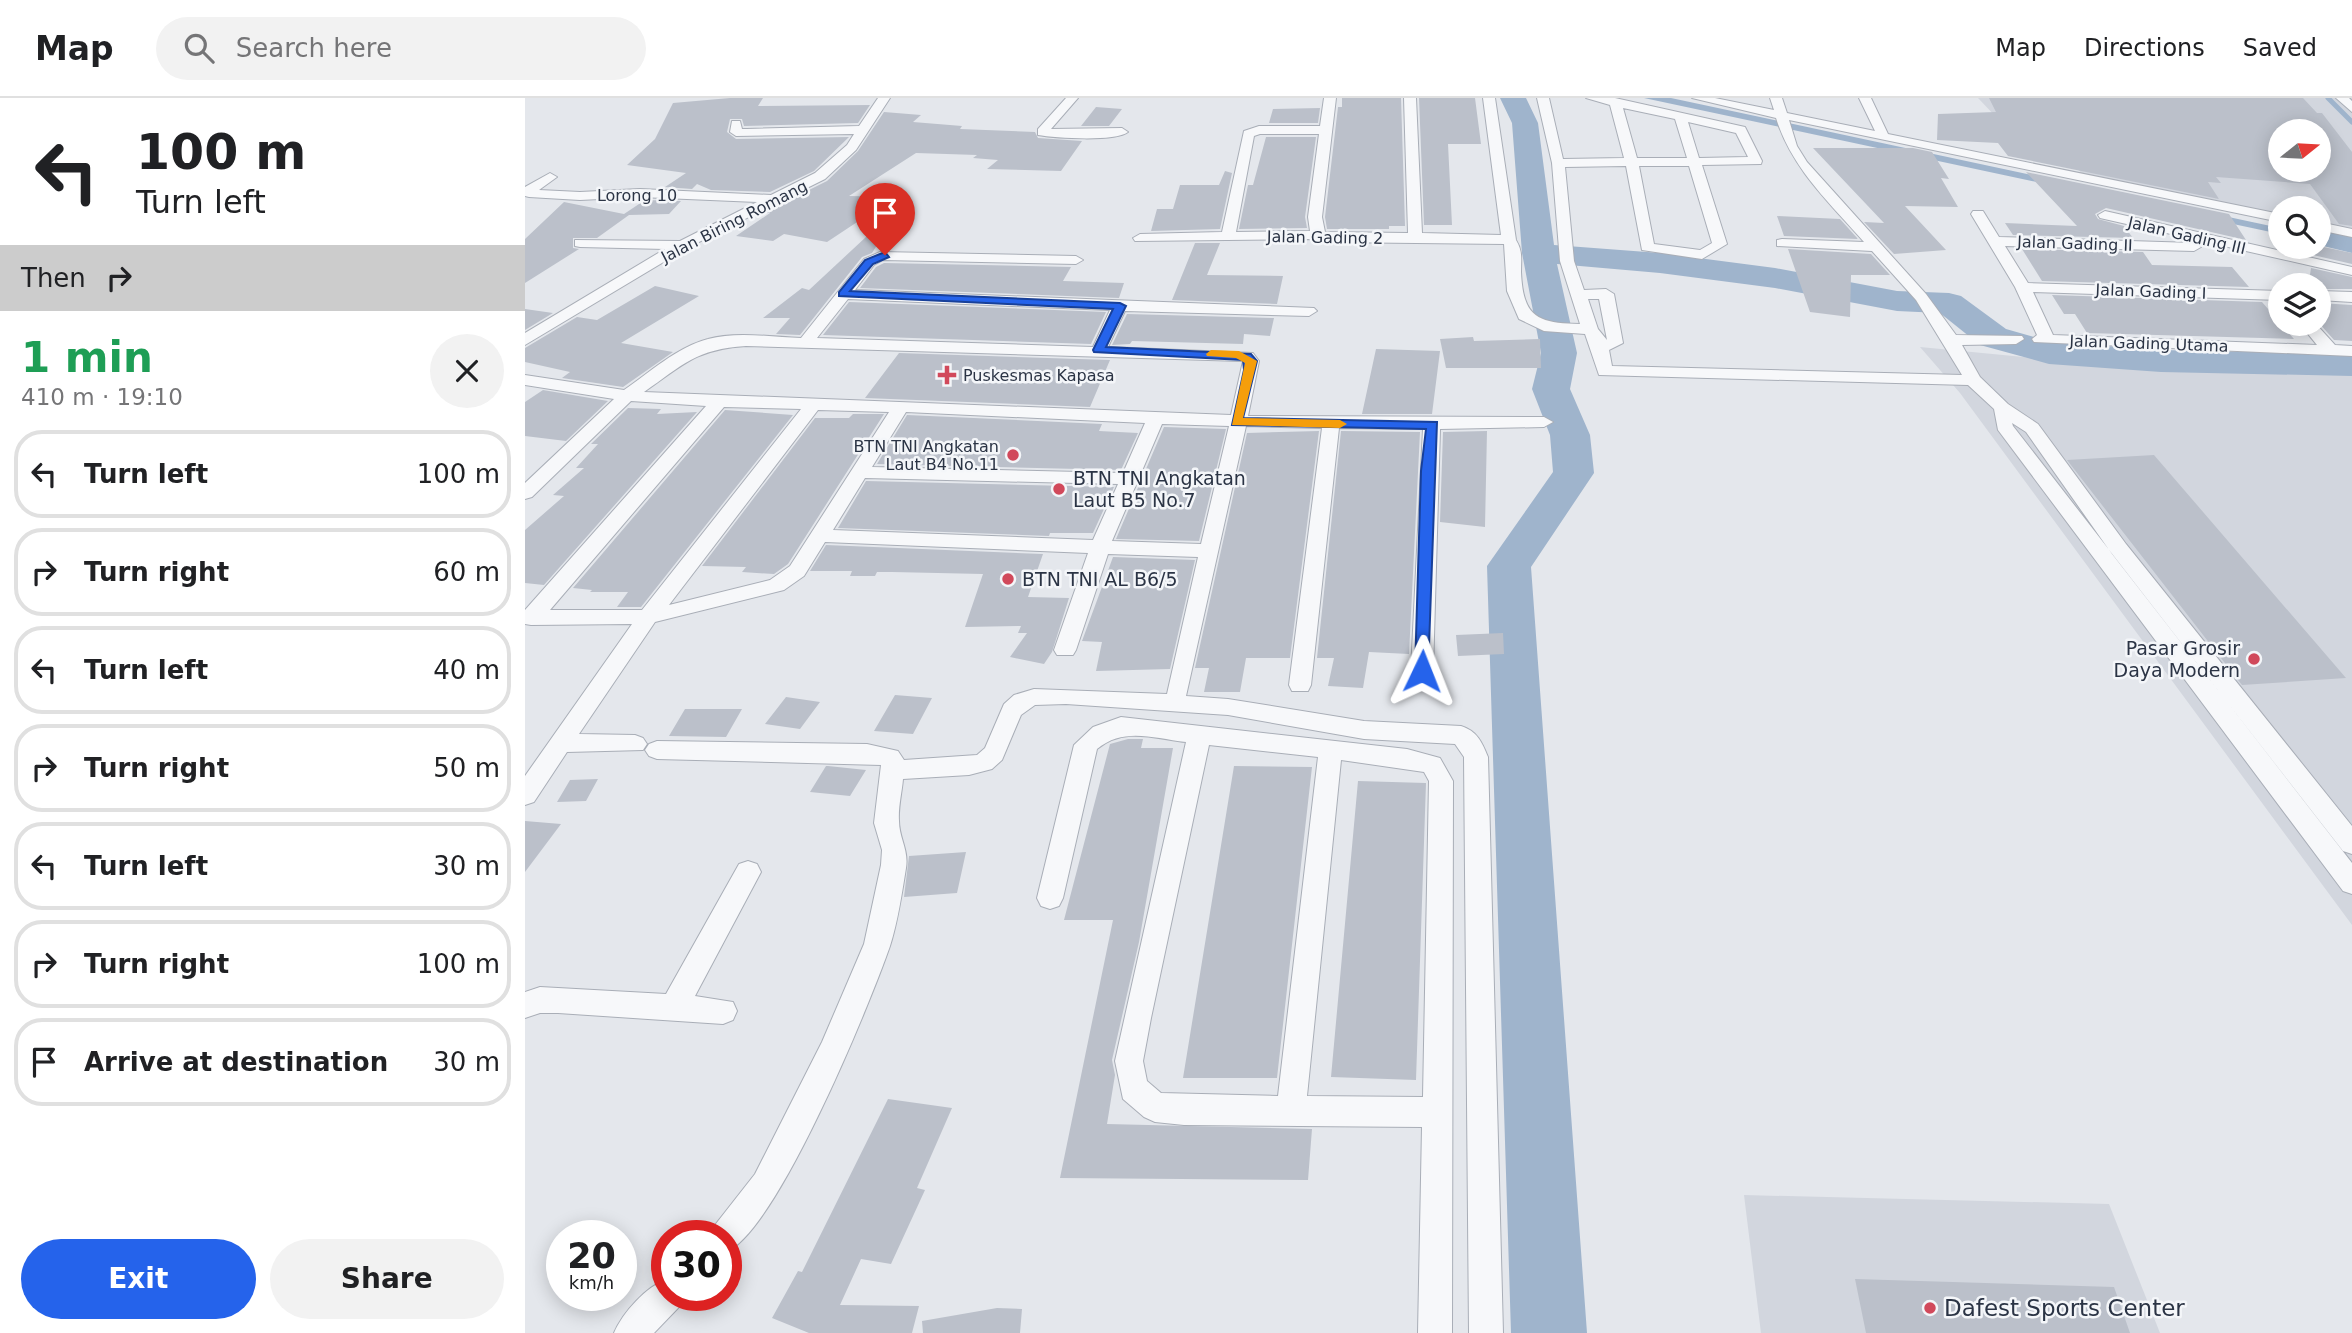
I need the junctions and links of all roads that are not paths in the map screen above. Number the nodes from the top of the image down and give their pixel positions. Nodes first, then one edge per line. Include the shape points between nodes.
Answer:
1 (884, 98) edge
2 (1072, 98) edge
3 (1330, 98) edge
4 (1411, 98) edge
5 (1489, 98) edge
6 (1543, 98) edge
7 (1592, 98) edge
8 (1698, 98) edge
9 (1776, 98) edge
10 (1865, 98) edge
11 (2342, 98) edge
12 (1615, 102) junction
13 (2352, 108) edge
14 (1679, 116) junction
15 (1785, 121) junction
16 (736, 124) dead end
17 (865, 130) junction
18 (1328, 130) junction
19 (1122, 132) dead end
20 (1883, 135) junction
21 (1558, 163) junction
22 (1632, 163) junction
23 (1695, 163) junction
24 (550, 177) dead end
25 (774, 199) junction
26 (1978, 214) dead end
27 (2105, 215) dead end
28 (2268, 215) edge
29 (2331, 229) edge
30 (2352, 233) edge
31 (1318, 235) junction
32 (1228, 236) junction
33 (1415, 237) junction
34 (1140, 238) dead end
35 (1509, 240) junction
36 (1994, 240) junction
37 (580, 243) dead end
38 (1782, 243) dead end
39 (682, 245) junction
40 (1877, 247) junction
41 (2240, 248) junction
42 (1566, 254) joint
43 (1076, 260) dead end
44 (2352, 271) edge
45 (2023, 287) junction
46 (842, 294) junction
47 (1577, 295) junction
48 (2268, 295) edge
49 (2331, 296) edge
50 (2352, 297) edge
51 (1120, 306) junction
52 (1309, 311) dead end
53 (1590, 329) junction
54 (2318, 336) edge
55 (2016, 339) dead end
56 (525, 340) edge
57 (1951, 340) junction
58 (804, 343) junction
59 (1600, 347) junction
60 (1098, 350) junction
61 (2330, 351) junction
62 (2352, 351) edge
63 (525, 380) edge
64 (1973, 380) junction
65 (627, 396) junction
66 (719, 402) junction
67 (813, 405) junction
68 (901, 407) junction
69 (2002, 408) junction
70 (1155, 420) junction
71 (1236, 422) junction
72 (1544, 422) dead end
73 (1331, 424) junction
74 (1432, 425) junction
75 (862, 472) junction
76 (1132, 479) junction
77 (525, 493) edge
78 (822, 536) junction
79 (1100, 547) junction
80 (1207, 551) junction
81 (648, 617) junction
82 (528, 618) edge
83 (1065, 650) dead end
84 (1422, 671) dead end
85 (1300, 685) dead end
86 (1177, 692) dead end
87 (1199, 735) junction
88 (563, 743) junction
89 (1330, 751) junction
90 (893, 770) junction
91 (525, 795) edge
92 (2352, 844) edge
93 (748, 872) dead end
94 (2352, 883) edge
95 (1050, 898) dead end
96 (525, 1005) edge
97 (674, 1007) junction
98 (723, 1011) dead end
99 (1291, 1111) junction
100 (1437, 1112) junction
101 (739, 1220) edge
102 (652, 1311) edge
103 (631, 1333) edge
104 (1435, 1333) edge
105 (1486, 1333) edge

1 - 17 street, Jalan Biring Romang
2 - 19 street via 1042,132
3 - 18 street
4 - 33 street
5 - 35 street
6 - 21 street
7 - 12 street
8 - 15 street
9 - 15 street
10 - 20 street
11 - 13 street
12 - 14 street
12 - 22 street
14 - 23 street
14 - 23 street via 1741,130 1756,162
15 - 20 street
15 - 40 street via 1791,146 1802,164
16 - 17 street via 736,132 747,133
17 - 25 street, Jalan Biring Romang via 846,155 824,173
18 - 31 street via 1315,217
18 - 32 street via 1248,134
20 - 28 street
21 - 22 street
21 - 42 street
22 - 23 street
22 - 23 street via 1647,247 1702,255 1720,244
24 - 25 street, Lorong 10 via 527,191
25 - 39 street, Jalan Biring Romang
26 - 36 street, Jalan Gading Utama
27 - 41 street, Jalan Gading III
29 - 30 street
31 - 32 street, Jalan Gading 2
31 - 33 street, Jalan Gading 2
32 - 34 street, Jalan Gading 2
33 - 35 street, Jalan Gading 2
35 - 53 street via 1525,319 1534,324
36 - 41 street, Jalan Gading II
36 - 45 street, Jalan Gading Utama
37 - 39 street
38 - 40 street
39 - 56 street, Jalan Biring Romang
40 - 57 street
41 - 44 street, Jalan Gading III
42 - 47 street
43 - 46 street via 885,255 869,262
45 - 48 street, Jalan Gading I
45 - 61 street, Jalan Gading Utama via 2043,339
46 - 51 street
46 - 58 street
47 - 53 street
47 - 59 street via 1606,294 1615,343
49 - 50 street
51 - 52 street
51 - 60 street
53 - 59 street
54 - 61 street
55 - 57 street
57 - 64 street
58 - 60 street
58 - 65 street via 706,344
59 - 64 street via 1605,371
60 - 71 street via 1247,356 1250,370
61 - 62 street, Jalan Gading Utama
63 - 65 street
64 - 69 street
65 - 66 street
65 - 77 street
66 - 67 street
66 - 82 street
67 - 68 street
67 - 81 street
68 - 70 street
68 - 75 street
69 - 92 street via 2032,428 2119,549
69 - 94 street via 2004,426
70 - 71 street
70 - 76 street
71 - 73 street
71 - 80 street
72 - 74 street
73 - 74 street
73 - 85 street
74 - 84 street
75 - 76 street
75 - 78 street
76 - 79 street
78 - 79 street
78 - 81 street via 797,571 780,584
79 - 80 street
79 - 83 street
80 - 86 street
81 - 82 street
81 - 88 street
87 - 89 street
87 - 95 street via 1121,726 1086,745
87 - 99 street via 1137,1018 1129,1061 1133,1089 1155,1107
88 - 90 street via 867,753 890,757
88 - 91 street
89 - 99 street
89 - 100 street via 1407,758 1432,765 1441,781
90 - 101 street via 886,823 895,850 894,865 877,944 832,1051 766,1185
90 - 105 street via 983,762 994,754 1012,710 1034,697 1228,707 1364,730 1461,735 1471,744 1476,757
93 - 97 street
96 - 97 street via 558,1000
97 - 98 street
99 - 100 street
100 - 104 street
102 - 103 street

